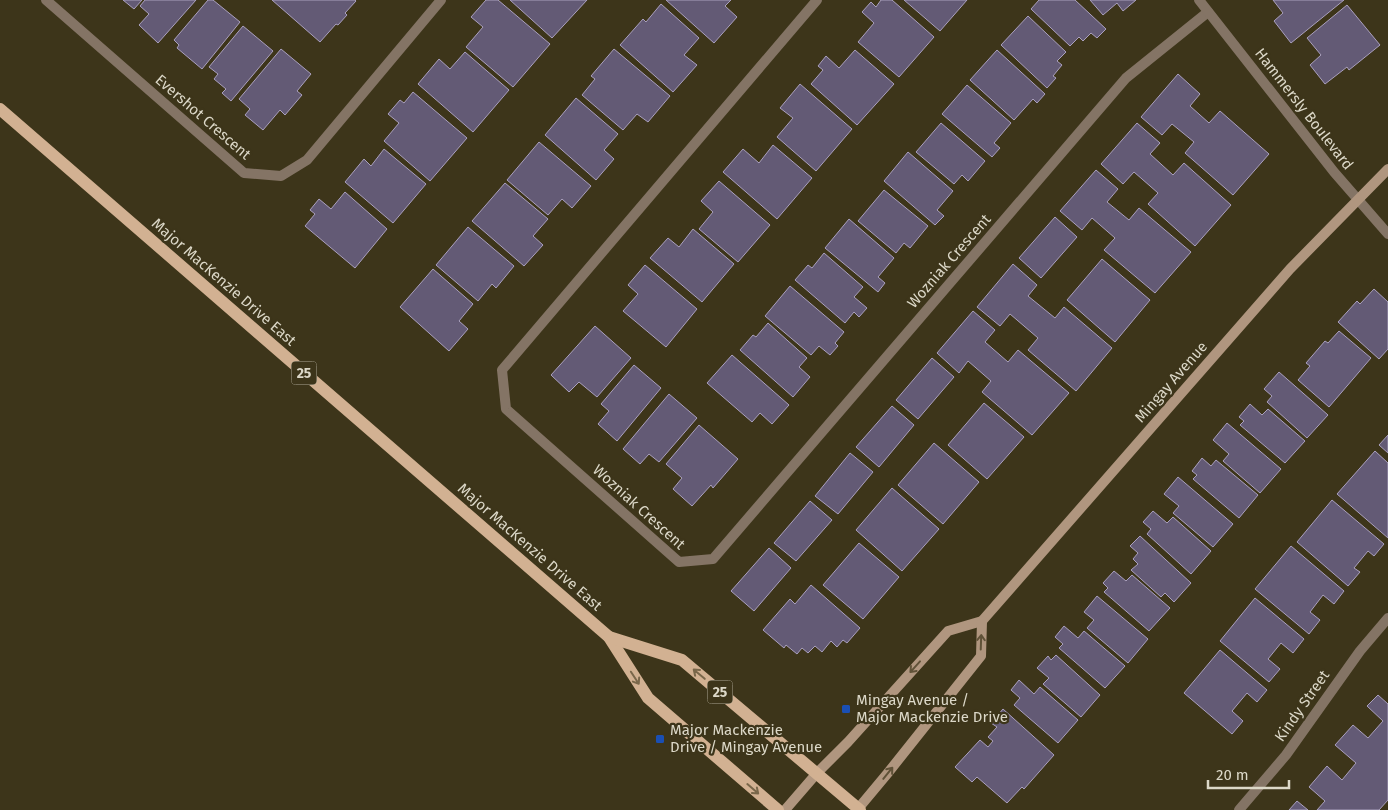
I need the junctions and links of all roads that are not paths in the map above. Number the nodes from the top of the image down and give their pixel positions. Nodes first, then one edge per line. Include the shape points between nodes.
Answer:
1 (46, 0) edge
2 (441, 0) edge
3 (817, 0) edge
4 (1199, 0) edge
5 (1208, 12) junction
6 (0, 109) edge
7 (1388, 169) edge
8 (1358, 200) junction
9 (1388, 234) edge
10 (1388, 618) edge
11 (982, 620) junction
12 (609, 637) junction
13 (817, 773) junction
14 (858, 809) edge
15 (778, 810) edge
16 (785, 810) edge
17 (1239, 810) edge

1 - 2 street, Evershot Crescent via 244,173 281,176 307,160
3 - 5 street, Wozniak Crescent via 502,370 506,409 679,562 713,559 1126,78
4 - 5 street, Hammersly Boulevard
5 - 8 street, Hammersly Boulevard
6 - 12 main road, Major MacKenzie Drive East / 25
7 - 8 street, Mingay Avenue
8 - 9 street, Hammersly Boulevard
8 - 11 street, Mingay Avenue via 1290,269
10 - 17 street, Kindy Street via 1360,651 1286,755
11 -> 13 street via 948,631
14 -> 11 street via 981,656
13 -> 12 main road, Major MacKenzie Drive East / 25 via 682,660
12 -> 15 main road, Major MacKenzie Drive East / 25 via 648,698
13 - 14 main road, Major MacKenzie Drive East / 25
13 - 16 street

